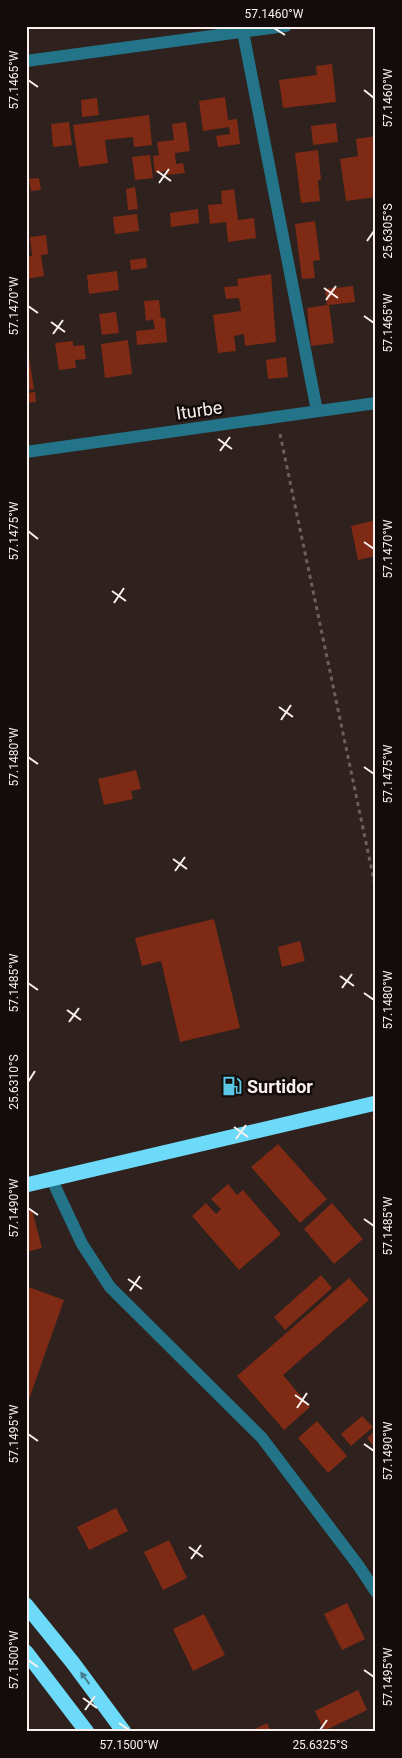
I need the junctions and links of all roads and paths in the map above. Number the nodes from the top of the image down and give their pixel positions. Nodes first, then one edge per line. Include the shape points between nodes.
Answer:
1 (286, 26) edge
2 (243, 32) junction
3 (26, 61) edge
4 (376, 403) edge
5 (317, 411) junction
6 (277, 416) junction
7 (26, 452) edge
8 (376, 890) edge
9 (376, 1103) edge
10 (52, 1178) junction
11 (26, 1184) edge
12 (376, 1592) edge
13 (26, 1605) edge
14 (26, 1652) edge
15 (87, 1732) edge
16 (124, 1732) edge

1 - 2 street
2 - 3 street
2 - 5 street
4 - 5 street, Iturbe
5 - 6 street, Iturbe
6 - 7 street, Iturbe
6 - 8 path
9 - 10 highway
10 - 11 highway
10 - 12 street via 82,1244 110,1288 262,1438
16 -> 13 highway via 74,1663
14 - 15 highway

